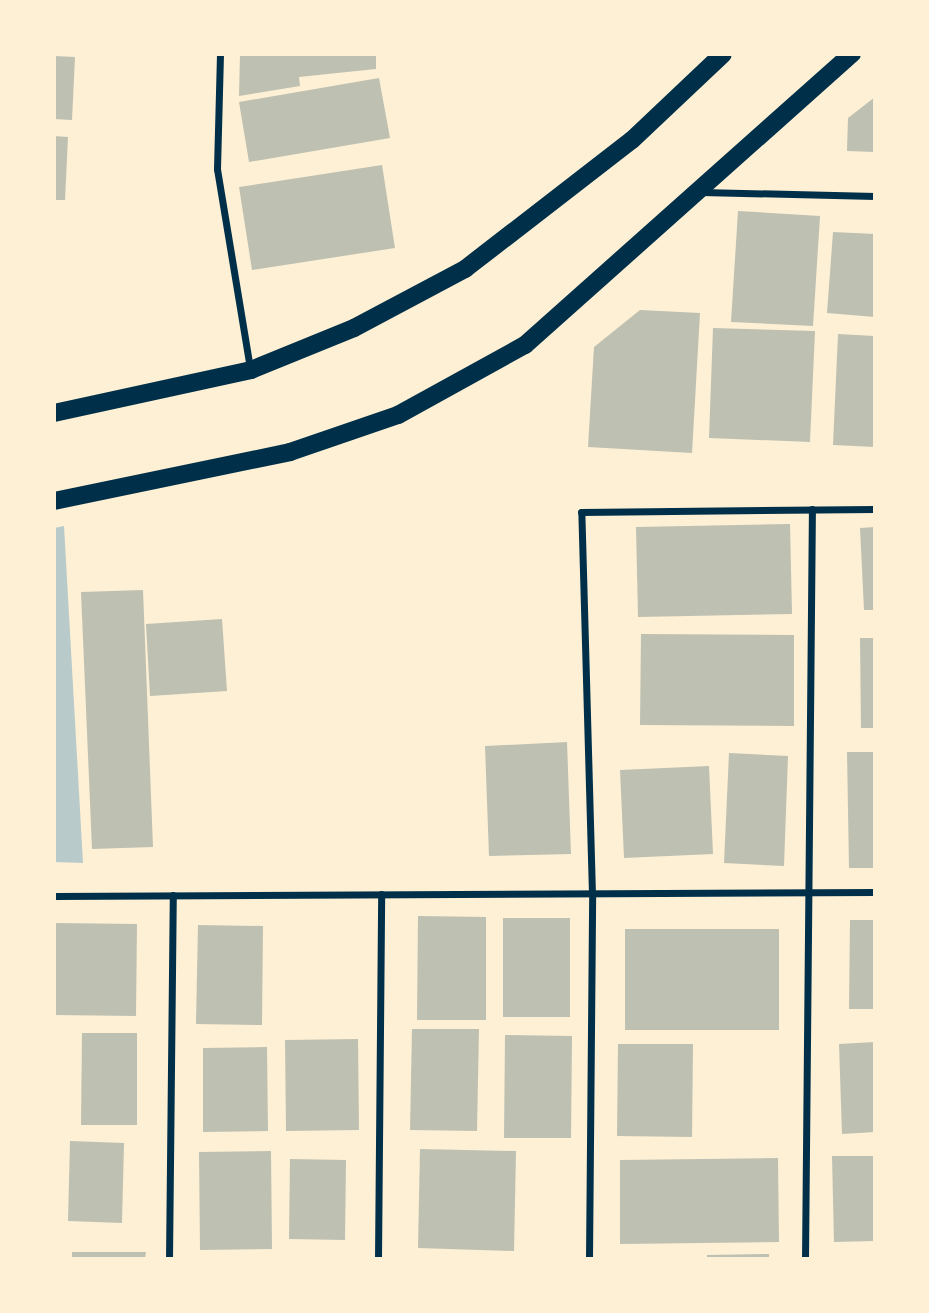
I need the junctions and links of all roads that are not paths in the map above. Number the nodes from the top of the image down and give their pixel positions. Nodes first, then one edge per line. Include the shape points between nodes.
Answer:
1 (220, 54) edge
2 (723, 54) edge
3 (852, 54) edge
4 (697, 191) junction
5 (875, 196) edge
6 (251, 370) junction
7 (54, 413) edge
8 (54, 501) edge
9 (812, 509) junction
10 (875, 509) edge
11 (875, 892) edge
12 (808, 893) junction
13 (381, 894) junction
14 (592, 894) junction
15 (173, 895) junction
16 (54, 896) edge
17 (169, 1259) edge
18 (378, 1259) edge
19 (589, 1259) edge
20 (805, 1259) edge

1 - 6 street via 217,169
2 - 6 main road via 632,140 465,269 354,328
3 - 4 main road
4 - 5 street
4 - 8 main road via 525,345 398,415 290,452
6 - 7 main road
9 - 10 street
9 - 12 street
9 - 14 street via 581,512
11 - 12 street
12 - 14 street
12 - 20 street
13 - 14 street
13 - 15 street
13 - 18 street
14 - 19 street
15 - 16 street
15 - 17 street

